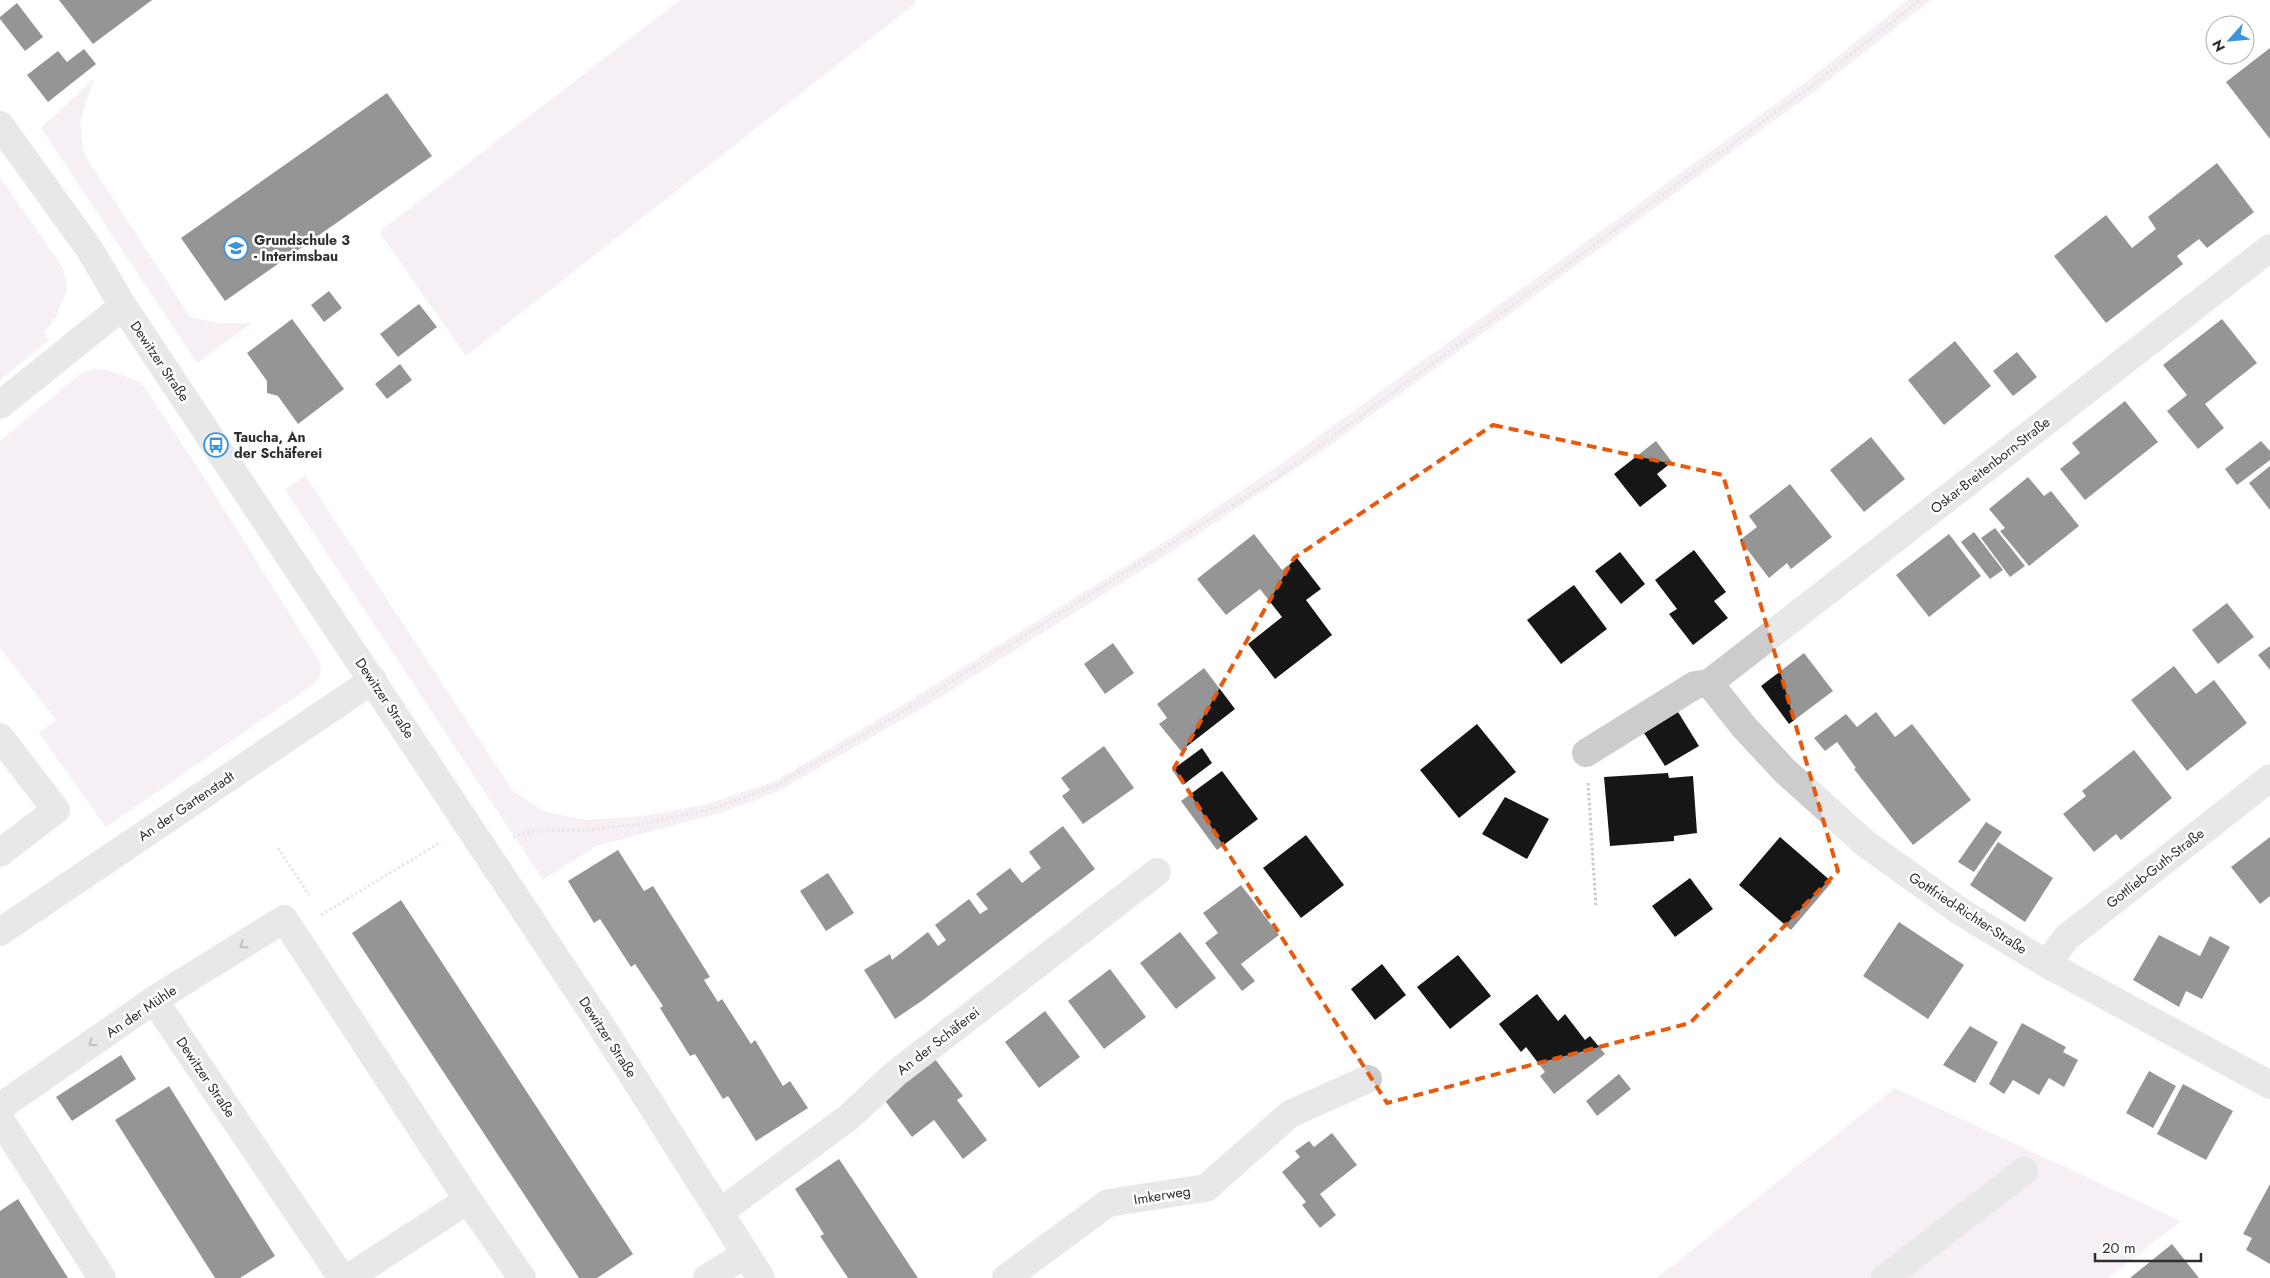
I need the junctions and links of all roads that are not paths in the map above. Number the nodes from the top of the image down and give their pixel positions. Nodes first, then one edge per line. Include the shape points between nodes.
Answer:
1 (0, 125) edge
2 (2270, 248) edge
3 (123, 306) junction
4 (0, 405) edge
5 (373, 680) junction
6 (1710, 683) junction
7 (0, 737) edge
8 (1586, 753) road end
9 (2270, 778) edge
10 (0, 854) edge
11 (1157, 872) dead end
12 (0, 932) edge
13 (2046, 964) junction
14 (154, 1000) junction
15 (1368, 1079) dead end
16 (2270, 1085) edge
17 (0, 1107) edge
18 (0, 1119) edge
19 (2024, 1171) dead end
20 (468, 1200) junction
21 (720, 1212) junction
22 (746, 1254) junction
23 (102, 1278) edge
24 (342, 1278) edge
25 (348, 1278) edge
26 (522, 1278) edge
27 (707, 1278) edge
28 (760, 1278) edge
29 (1006, 1278) edge
30 (1885, 1278) edge

1 - 3 street, Dewitzer Straße via 90,250
2 - 6 street, Oskar-Breitenborn-Straße
3 - 4 street
3 - 5 street, Dewitzer Straße
5 - 12 street, An der Gartenstadt
5 - 21 street, Dewitzer Straße
6 - 8 street via 1695,684
6 - 13 street, Gottfried-Richter-Straße via 1744,727 1785,771 1866,844 1961,912
7 - 10 street via 56,810
9 - 13 street, Gottlieb-Guth-Straße via 2066,938
11 - 21 street, An der Schäferei via 895,1074 849,1117
13 - 16 street, Gottfried-Richter-Straße
14 -> 17 street, An der Mühle
20 -> 14 street, An der Mühle via 284,919
14 - 24 street, Dewitzer Straße
15 - 29 street, Imkerweg via 1290,1114 1206,1188 1108,1203
18 - 23 street
19 - 30 street
20 - 25 street
20 - 26 street
21 - 22 street, Dewitzer Straße
22 - 27 street
22 - 28 street, Dewitzer Straße

